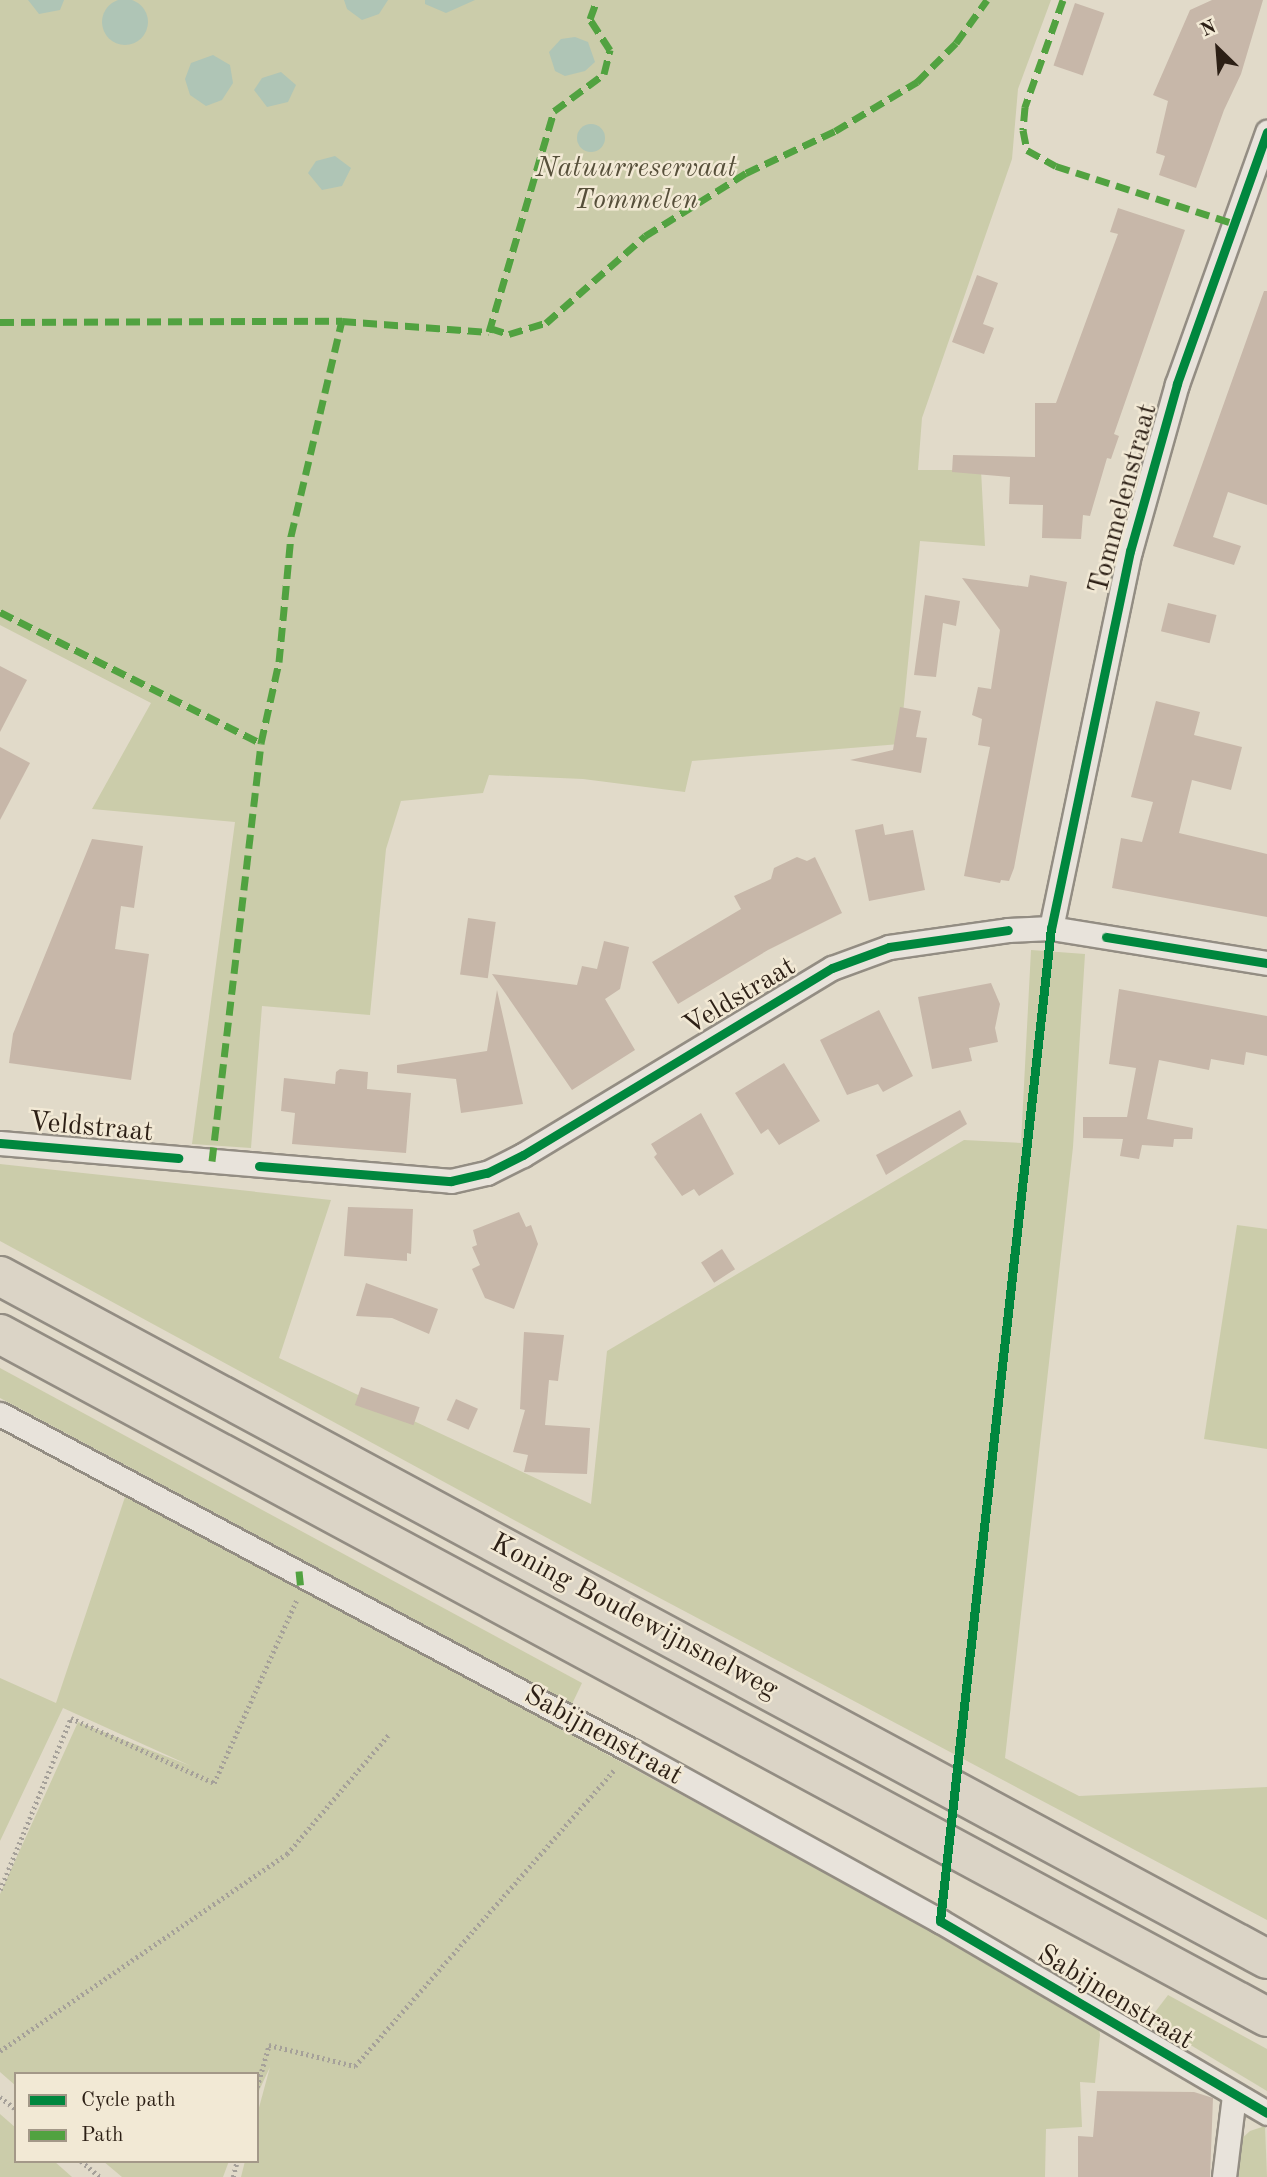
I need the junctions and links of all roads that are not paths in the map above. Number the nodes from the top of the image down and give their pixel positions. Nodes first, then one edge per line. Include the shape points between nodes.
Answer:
1 (1267, 132) edge
2 (1051, 928) junction
3 (1267, 963) edge
4 (0, 1143) edge
5 (0, 1276) edge
6 (0, 1334) edge
7 (0, 1414) edge
8 (1267, 1959) edge
9 (1267, 2017) edge
10 (1234, 2095) junction
11 (1267, 2113) edge
12 (1224, 2177) edge

1 - 2 street, Tommelenstraat via 1177,384 1130,551
2 - 3 street, Veldstraat
2 - 4 street, Veldstraat via 889,947 850,960 523,1156 486,1173 451,1181
5 - 8 highway, Koning Boudewijnsnelweg
6 - 9 highway, Koning Boudewijnsnelweg
7 - 10 street, Sabijnenstraat via 632,1751 940,1921
10 - 11 street, Sabijnenstraat
10 - 12 street

